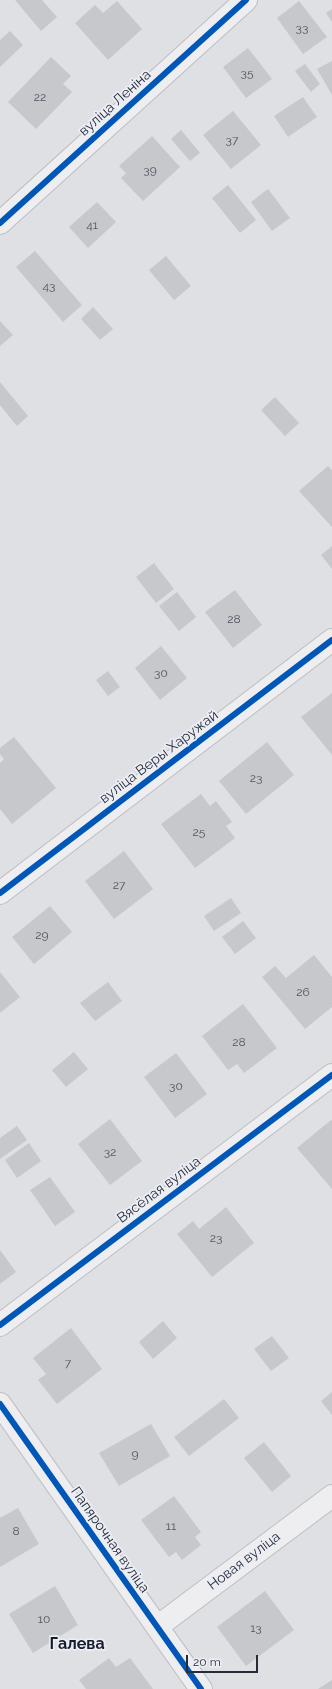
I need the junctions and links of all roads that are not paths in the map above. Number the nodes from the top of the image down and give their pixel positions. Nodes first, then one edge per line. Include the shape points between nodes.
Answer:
1 (246, 0) edge
2 (0, 223) edge
3 (332, 640) edge
4 (0, 893) edge
5 (332, 1075) edge
6 (0, 1325) edge
7 (0, 1404) edge
8 (332, 1496) edge
9 (157, 1627) junction
10 (201, 1689) edge

1 - 2 street, вуліца Леніна
3 - 4 street, вуліца Веры Харужай
5 - 6 street, Вясёлая вуліца
7 - 9 street, Папярочная вуліца
8 - 9 street, Новая вуліца
9 - 10 street, Папярочная вуліца

